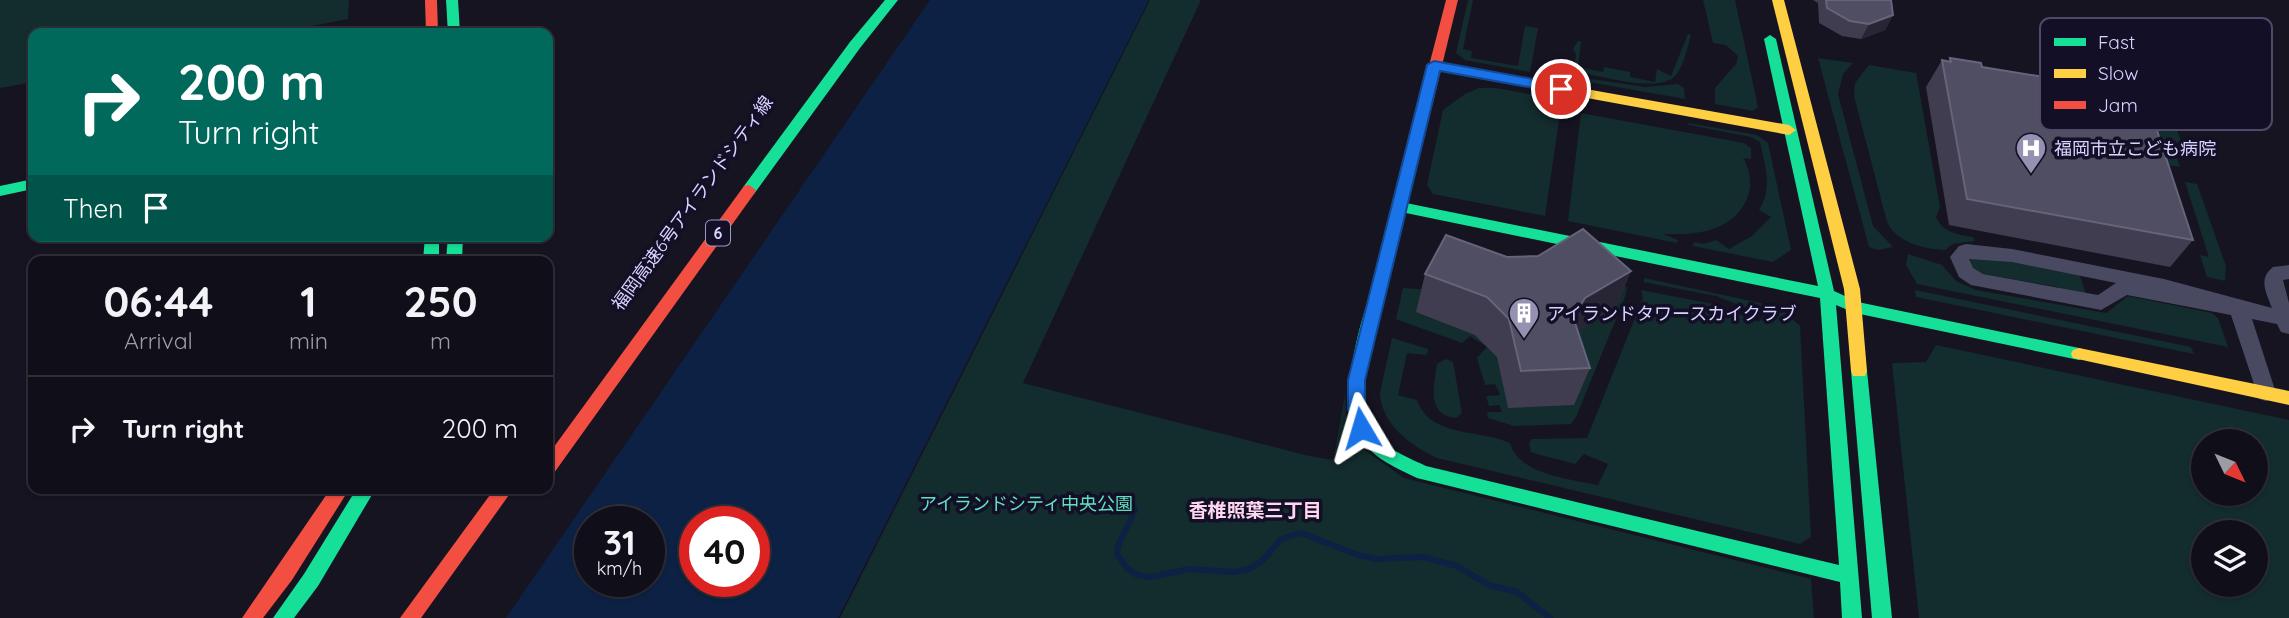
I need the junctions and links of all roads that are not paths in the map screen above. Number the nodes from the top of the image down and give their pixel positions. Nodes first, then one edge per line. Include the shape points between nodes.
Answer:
1 (431, 0) edge
2 (452, 0) edge
3 (892, 0) edge
4 (1452, 0) edge
5 (1779, 0) edge
6 (1766, 25) dead end
7 (432, 28) edge
8 (454, 28) edge
9 (1434, 65) junction
10 (1789, 130) junction
11 (28, 185) edge
12 (0, 191) edge
13 (1401, 207) junction
14 (2067, 267) junction
15 (2289, 272) edge
16 (1859, 291) junction
17 (1827, 294) junction
18 (2092, 302) junction
19 (1855, 307) junction
20 (1946, 309) dead end
21 (2239, 309) junction
22 (2287, 324) edge
23 (2146, 351) dead end
24 (2262, 379) junction
25 (2289, 398) edge
26 (553, 461) edge
27 (337, 494) edge
28 (363, 494) edge
29 (501, 494) edge
30 (1849, 576) junction
31 (252, 618) edge
32 (283, 618) edge
33 (410, 618) edge
34 (1852, 618) edge
35 (1882, 618) edge

1 - 7 main road
2 - 8 main road
3 - 26 main road, 6
4 - 9 main road
5 - 16 main road
6 - 10 main road
9 - 10 main road
9 - 13 main road
10 - 17 main road
11 - 12 main road
13 - 17 main road
13 - 30 main road via 1357,380 1361,428 1381,451 1423,473
14 - 18 street via 2084,275
14 - 18 street via 1982,251 1965,251 1959,257 1966,272 1978,280
14 - 21 street via 2204,294
15 - 22 street via 2280,272 2273,285
16 - 17 main road
16 - 19 main road
17 - 19 main road
17 - 30 main road
18 - 21 street via 2101,303 2124,287
19 - 24 main road
19 - 35 main road
20 - 23 main road
21 - 22 street
21 - 24 street
24 - 25 main road
27 - 31 main road
28 - 32 main road
29 - 33 main road
30 - 34 main road

